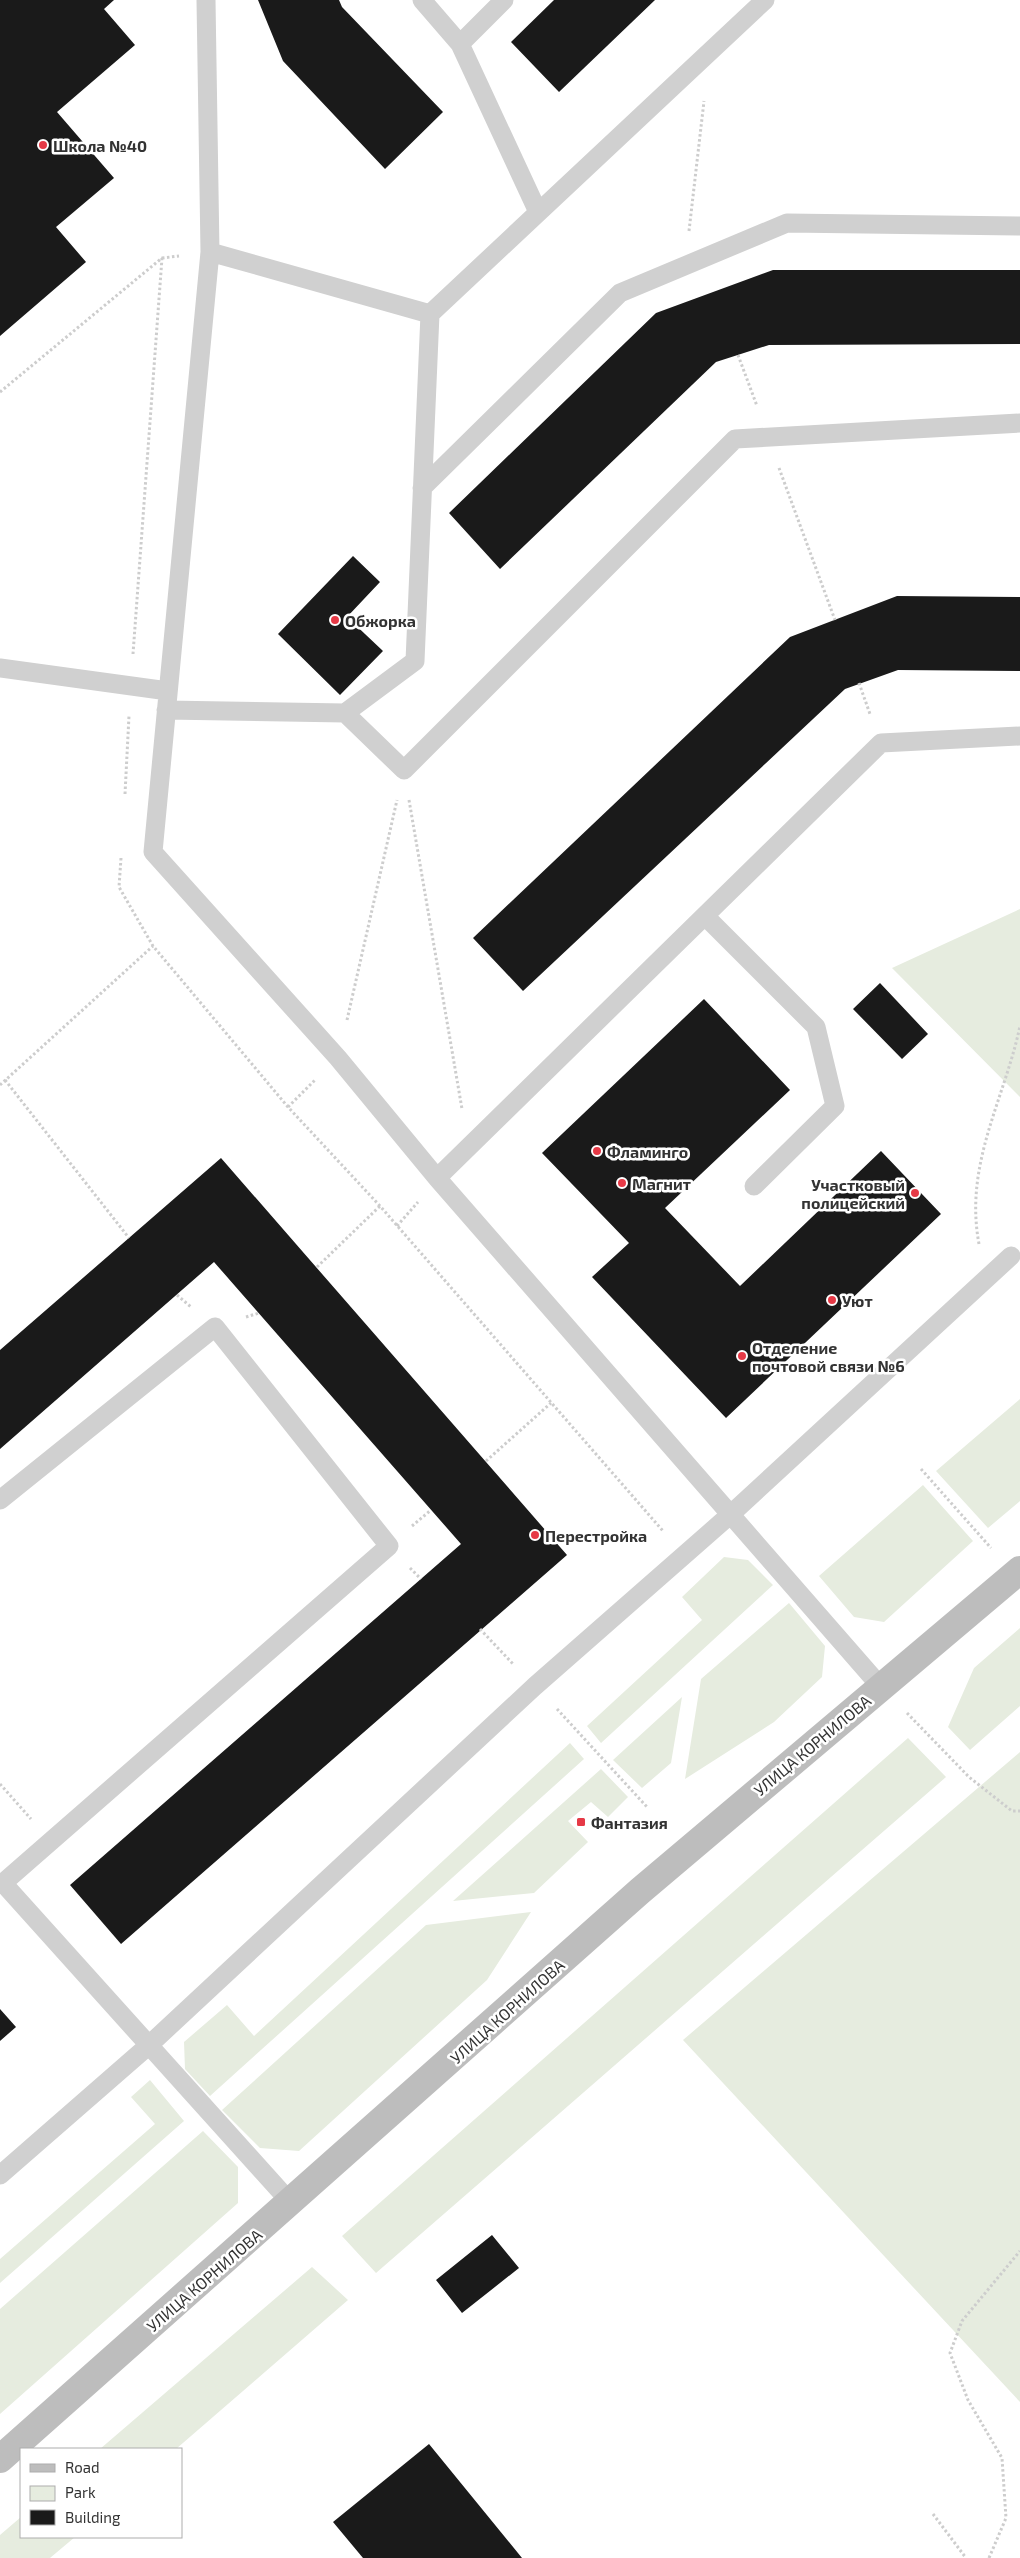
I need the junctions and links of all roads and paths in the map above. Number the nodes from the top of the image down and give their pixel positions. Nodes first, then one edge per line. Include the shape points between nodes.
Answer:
1 (206, 0) edge
2 (422, 0) edge
3 (504, 0) edge
4 (765, 0) edge
5 (460, 44) junction
6 (710, 50) junction
7 (538, 212) junction
8 (1020, 226) edge
9 (210, 252) junction
10 (684, 266) junction
11 (430, 314) junction
12 (738, 355) dead end
13 (0, 392) edge
14 (1020, 424) edge
15 (768, 438) junction
16 (422, 488) junction
17 (835, 620) dead end
18 (0, 668) edge
19 (131, 686) junction
20 (168, 691) junction
21 (166, 710) junction
22 (345, 713) junction
23 (1020, 736) edge
24 (404, 770) junction
25 (124, 801) dead end
26 (122, 849) dead end
27 (705, 916) junction
28 (153, 946) junction
29 (1020, 1026) edge
30 (338, 1058) junction
31 (5, 1080) junction
32 (0, 1085) edge
33 (288, 1107) junction
34 (469, 1147) junction
35 (437, 1178) junction
36 (754, 1186) dead end
37 (380, 1206) junction
38 (129, 1238) dead end
39 (1011, 1256) dead end
40 (317, 1267) dead end
41 (986, 1279) junction
42 (551, 1403) junction
43 (486, 1461) dead end
44 (921, 1469) dead end
45 (0, 1500) edge
46 (731, 1514) junction
47 (684, 1555) junction
48 (1017, 1572) edge
49 (480, 1629) dead end
50 (535, 1686) junction
51 (881, 1687) junction
52 (0, 1784) edge
53 (647, 1807) dead end
54 (1020, 1811) edge
55 (50, 1841) junction
56 (2, 1885) edge
57 (148, 2046) junction
58 (0, 2175) edge
59 (291, 2203) junction
60 (1020, 2251) edge
61 (0, 2459) edge
62 (933, 2514) dead end
63 (966, 2558) edge
64 (989, 2558) edge

1 - 9 lane
2 - 5 lane
3 - 5 lane
4 - 6 lane
5 - 7 lane
6 - 7 lane
6 - 10 path
7 - 11 lane
8 - 10 lane via 787,223
9 - 11 lane
9 - 20 lane
10 - 16 lane via 620,293
11 - 16 lane
12 - 15 path
13 - 19 path via 162,258
14 - 15 lane
15 - 17 path
15 - 24 lane via 735,439
16 - 22 lane via 415,661
18 - 19 lane
19 - 20 lane
19 - 25 path
20 - 21 lane
21 - 22 lane
21 - 30 lane via 153,852
22 - 24 lane
23 - 27 lane via 880,743
24 - 30 path
24 - 34 path
26 - 28 path via 119,887
27 - 34 lane
27 - 36 lane via 816,1027 835,1106
28 - 31 path
28 - 33 path
29 - 41 path via 979,1164 976,1224
30 - 33 path
30 - 35 lane
31 - 32 path
31 - 38 path
33 - 37 path
34 - 35 lane
35 - 46 lane
37 - 40 path
37 - 42 path
39 - 41 lane
41 - 46 lane
42 - 43 path
42 - 47 path
44 - 48 path
45 - 55 lane via 215,1327 389,1546
46 - 47 lane
46 - 51 lane
47 - 50 lane
48 - 51 main road, УЛИЦА КОРНИЛОВА
49 - 50 path
50 - 53 path
50 - 57 lane
51 - 54 path via 969,1777 1012,1811
51 - 59 main road, УЛИЦА КОРНИЛОВА via 640,1891
52 - 55 path
55 - 56 lane
56 - 57 lane
57 - 58 lane
57 - 59 lane
59 - 61 main road, УЛИЦА КОРНИЛОВА
60 - 64 path via 962,2321 950,2353 968,2400 1002,2458 1006,2518
62 - 63 path

